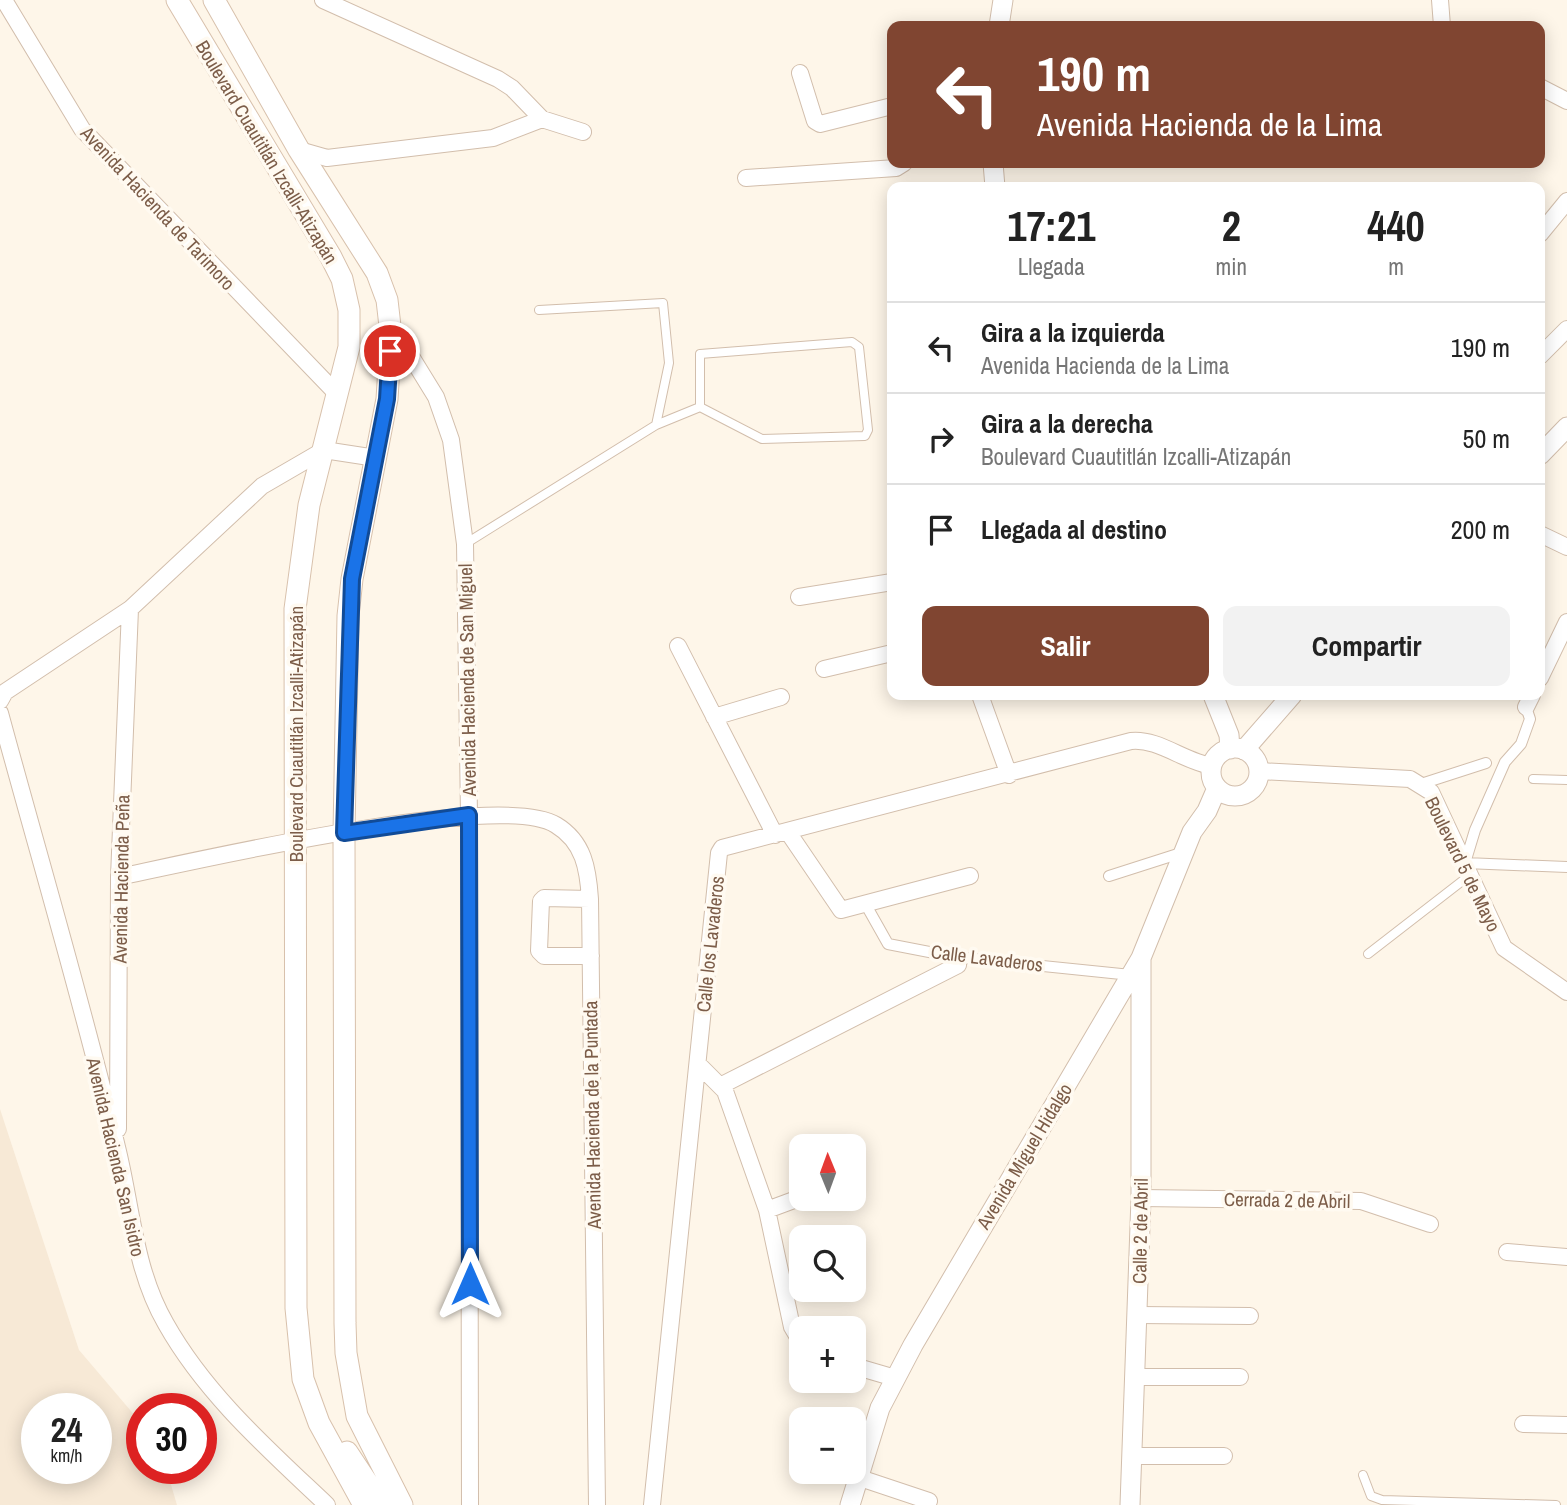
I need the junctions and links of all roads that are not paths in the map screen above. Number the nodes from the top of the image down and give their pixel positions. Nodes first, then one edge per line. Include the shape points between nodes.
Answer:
1 (4, 0) edge
2 (177, 0) edge
3 (214, 0) edge
4 (323, 0) edge
5 (1003, 0) edge
6 (1440, 0) edge
7 (0, 13) edge
8 (1000, 21) edge
9 (1442, 21) edge
10 (16, 23) junction
11 (800, 73) dead end
12 (1545, 88) edge
13 (1567, 101) edge
14 (887, 107) edge
15 (542, 118) junction
16 (583, 132) dead end
17 (299, 150) junction
18 (896, 168) edge
19 (746, 178) dead end
20 (1567, 201) edge
21 (1545, 228) edge
22 (539, 310) dead end
23 (1567, 329) edge
24 (391, 335) junction
25 (1545, 351) edge
26 (338, 395) junction
27 (700, 407) junction
28 (656, 425) junction
29 (1567, 427) edge
30 (324, 450) junction
31 (1545, 450) edge
32 (376, 458) junction
33 (1545, 536) edge
34 (465, 544) junction
35 (1567, 547) edge
36 (887, 583) edge
37 (799, 597) dead end
38 (130, 609) junction
39 (1567, 622) edge
40 (678, 646) dead end
41 (887, 654) edge
42 (1545, 668) edge
43 (824, 669) dead end
44 (781, 697) dead end
45 (983, 700) edge
46 (1215, 700) edge
47 (1288, 700) edge
48 (1526, 700) edge
49 (0, 701) edge
50 (0, 713) edge
51 (715, 717) junction
52 (1246, 756) junction
53 (1486, 763) dead end
54 (1212, 766) junction
55 (1009, 775) junction
56 (1534, 779) dead end
57 (1567, 780) edge
58 (1421, 784) junction
59 (1222, 791) junction
60 (469, 815) junction
61 (344, 833) junction
62 (781, 834) junction
63 (295, 841) junction
64 (1184, 852) junction
65 (1567, 867) edge
66 (1467, 869) junction
67 (970, 876) dead end
68 (1109, 876) dead end
69 (119, 877) junction
70 (590, 899) junction
71 (866, 905) junction
72 (1368, 954) dead end
73 (590, 956) junction
74 (958, 965) dead end
75 (1134, 979) junction
76 (1567, 992) edge
77 (698, 1064) junction
78 (722, 1085) junction
79 (118, 1149) junction
80 (1141, 1198) junction
81 (789, 1201) edge
82 (767, 1209) junction
83 (1430, 1224) dead end
84 (1507, 1252) dead end
85 (1567, 1257) edge
86 (1138, 1315) junction
87 (790, 1316) edge
88 (1250, 1316) dead end
89 (866, 1370) edge
90 (1135, 1377) junction
91 (1240, 1377) dead end
92 (895, 1378) junction
93 (357, 1416) junction
94 (319, 1423) junction
95 (1523, 1424) dead end
96 (1567, 1425) edge
97 (866, 1450) edge
98 (1132, 1456) junction
99 (1224, 1456) dead end
100 (369, 1473) junction
101 (1363, 1475) dead end
102 (866, 1480) edge
103 (855, 1484) edge
104 (929, 1501) dead end
105 (327, 1505) edge
106 (364, 1505) edge
107 (382, 1505) edge
108 (394, 1505) edge
109 (402, 1505) edge
110 (470, 1505) edge
111 (597, 1505) edge
112 (652, 1505) edge
113 (850, 1505) edge
114 (1130, 1505) edge
115 (1556, 1505) edge

1 - 10 street, Avenida Hacienda de Tarimoro
2 - 26 main road, Boulevard Cuautitlán Izcalli-Atizapán via 342,279 349,310 349,347
3 - 17 main road, Boulevard Cuautitlán Izcalli-Atizapán
4 - 15 street via 498,79
5 - 8 street
6 - 9 street
7 - 10 street
10 - 26 street, Avenida Hacienda de Tarimoro via 82,129
11 - 14 street via 820,124
12 - 13 street
15 - 16 street
15 - 17 street via 492,138 327,158
17 - 24 main road, Boulevard Cuautitlán Izcalli-Atizapán via 377,273 387,300
18 - 19 street
20 - 21 street
22 - 28 lane via 663,303 669,363
23 - 25 street
24 - 32 main road, Boulevard Cuautitlán Izcalli-Atizapán via 387,399
24 - 34 street, Avenida Hacienda de San Miguel via 436,397 453,452
26 - 30 main road, Boulevard Cuautitlán Izcalli-Atizapán
27 - 27 lane via 762,439 865,436 868,430 857,343 700,354
27 - 28 lane
28 - 34 lane
29 - 31 street
30 - 32 street
30 - 38 street via 262,486
30 - 63 main road, Boulevard Cuautitlán Izcalli-Atizapán via 309,505 295,609
32 - 61 main road, Boulevard Cuautitlán Izcalli-Atizapán via 348,616
33 - 35 street
34 - 60 street, Avenida Hacienda de San Miguel
36 - 37 street
38 - 49 street via 5,692
38 - 69 street, Avenida Hacienda Peña
39 - 42 street
40 - 51 street
41 - 43 street
44 - 51 street
45 - 55 street
46 - 52 street via 1229,735
47 - 52 street
48 - 66 street via 1530,719 1475,830
50 - 79 street, Avenida Hacienda San Isidro
51 - 62 street
52 - 54 street via 1218,755
52 - 58 street, Boulevard 5 de Mayo
52 - 59 street via 1252,789 1240,795
53 - 58 street
54 - 55 street, Calle los Lavaderos via 1139,740
54 - 59 street
55 - 62 street, Calle los Lavaderos
56 - 57 lane
58 - 66 street, Boulevard 5 de Mayo via 1430,792
59 - 64 street, Avenida Miguel Hidalgo via 1192,832
60 - 61 street, Avenida Hacienda de la Puntada
60 - 70 street, Avenida Hacienda de la Puntada via 521,814 556,824 583,854 589,869
60 - 110 street, Avenida Hacienda de San Miguel
61 - 63 street, Avenida Hacienda de la Puntada
61 - 93 main road, Boulevard Cuautitlán Izcalli-Atizapán via 345,1323
62 - 71 street via 841,910
62 - 77 street, Calle los Lavaderos via 728,845 719,853
63 - 69 street, Avenida Hacienda de la Puntada
63 - 94 main road, Boulevard Cuautitlán Izcalli-Atizapán via 297,1341 303,1379
64 - 68 street
64 - 75 street, Avenida Miguel Hidalgo
65 - 66 street
66 - 72 lane
66 - 76 street, Boulevard 5 de Mayo via 1504,948
67 - 71 street
69 - 79 street, Avenida Hacienda Peña
70 - 73 street, Avenida Hacienda de la Puntada
70 - 73 street via 541,901 539,951 544,956
71 - 75 street, Calle Lavaderos via 888,944
73 - 111 street, Avenida Hacienda de la Puntada
74 - 78 street
75 - 80 street, Calle 2 de Abril
75 - 92 street, Avenida Miguel Hidalgo
77 - 78 street
77 - 112 street, Calle los Lavaderos
78 - 82 street
79 - 105 street, Avenida Hacienda San Isidro via 134,1239 166,1325 236,1418
80 - 83 street, Cerrada 2 de Abril via 1362,1201
80 - 86 street, Calle 2 de Abril
81 - 82 street
82 - 87 street
84 - 85 street
86 - 88 street
86 - 90 street, Calle 2 de Abril
89 - 92 street
90 - 91 street
90 - 98 street, Calle 2 de Abril
92 - 97 street, Avenida Miguel Hidalgo
93 - 100 main road
93 - 109 main road, Boulevard Cuautitlán Izcalli-Atizapán
94 - 100 main road
94 - 106 main road, Boulevard Cuautitlán Izcalli-Atizapán
95 - 96 street
98 - 99 street
98 - 114 street, Calle 2 de Abril
100 - 107 main road
100 - 108 main road
101 - 115 lane via 1371,1496 1382,1500
102 - 104 street
103 - 113 street, Avenida Miguel Hidalgo

